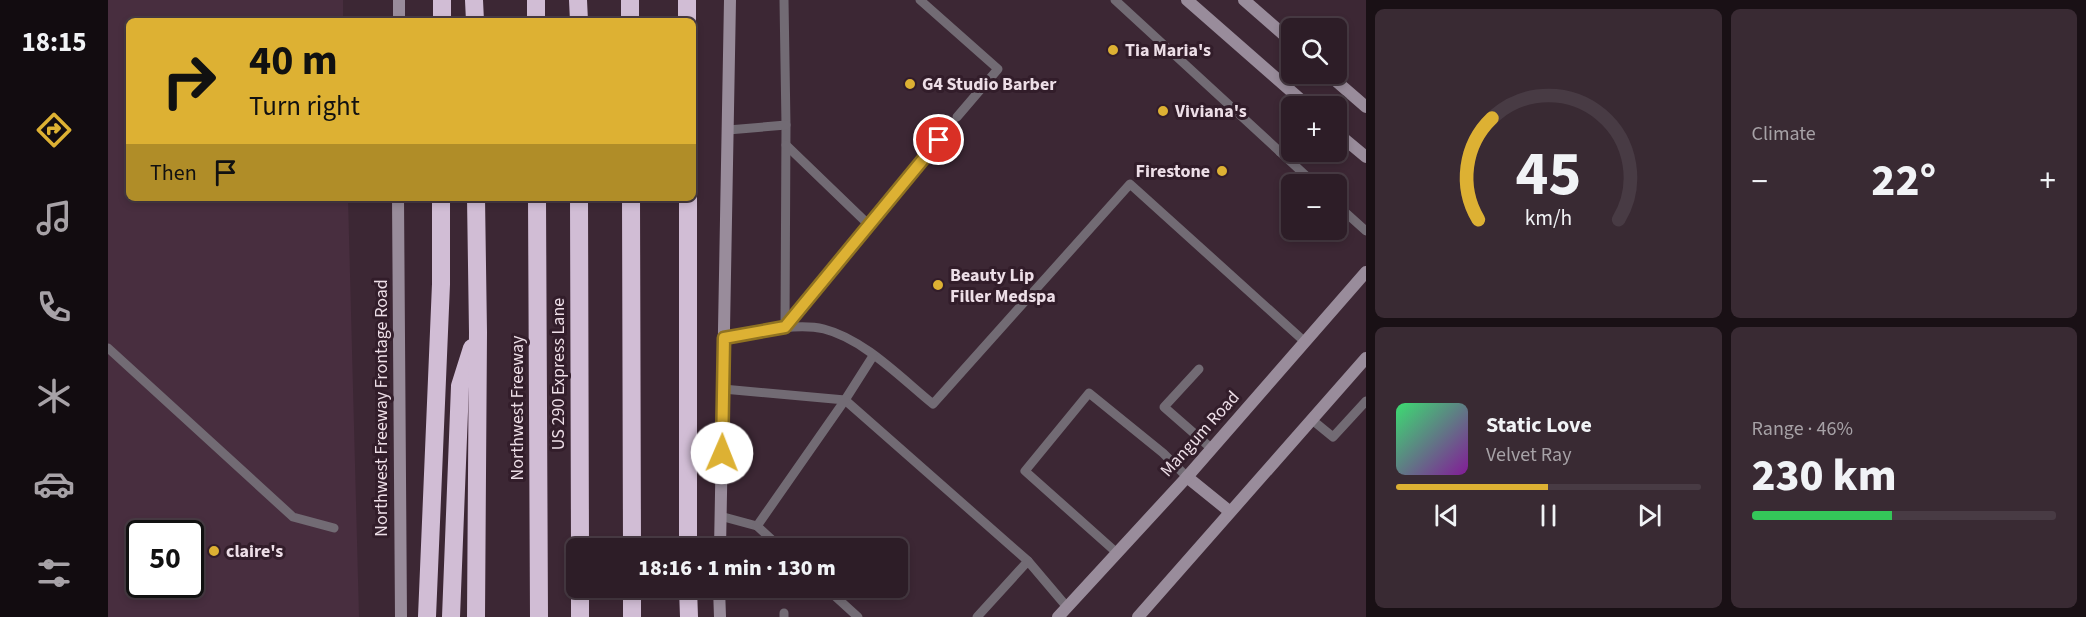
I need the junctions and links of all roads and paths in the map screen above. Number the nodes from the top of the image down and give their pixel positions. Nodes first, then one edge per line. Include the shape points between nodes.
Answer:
1 (399, 0) edge
2 (442, 0) edge
3 (474, 0) edge
4 (536, 0) edge
5 (578, 0) edge
6 (630, 0) edge
7 (687, 0) edge
8 (730, 0) edge
9 (784, 0) edge
10 (920, 0) edge
11 (1115, 0) edge
12 (1187, 0) edge
13 (1244, 0) edge
14 (399, 18) edge
15 (442, 18) edge
16 (475, 18) edge
17 (536, 18) edge
18 (579, 18) edge
19 (630, 18) edge
20 (687, 18) edge
21 (1281, 32) edge
22 (1340, 84) edge
23 (1297, 96) edge
24 (1366, 107) edge
25 (786, 125) junction
26 (728, 130) junction
27 (1347, 142) edge
28 (786, 146) junction
29 (1280, 152) joint
30 (1366, 158) edge
31 (1304, 174) edge
32 (399, 201) edge
33 (441, 201) edge
34 (476, 201) edge
35 (537, 201) edge
36 (579, 201) edge
37 (631, 201) edge
38 (687, 201) edge
39 (1347, 214) edge
40 (869, 225) junction
41 (1366, 231) edge
42 (1366, 272) edge
43 (785, 327) junction
44 (478, 332) junction
45 (724, 338) junction
46 (1305, 342) junction
47 (108, 348) edge
48 (873, 356) junction
49 (1366, 357) edge
50 (1199, 369) dead end
51 (723, 389) junction
52 (845, 400) junction
53 (1366, 401) edge
54 (1311, 419) junction
55 (1212, 449) junction
56 (1187, 477) junction
57 (1229, 511) junction
58 (720, 516) junction
59 (756, 526) junction
60 (334, 528) dead end
61 (580, 538) edge
62 (632, 538) edge
63 (688, 538) edge
64 (720, 538) edge
65 (770, 538) edge
66 (1117, 553) junction
67 (1028, 561) junction
68 (580, 598) edge
69 (632, 598) edge
70 (688, 598) edge
71 (719, 598) edge
72 (837, 598) edge
73 (1067, 607) junction
74 (401, 617) edge
75 (427, 617) edge
76 (451, 617) edge
77 (476, 617) edge
78 (539, 617) edge
79 (580, 617) edge
80 (632, 617) edge
81 (688, 617) edge
82 (720, 617) edge
83 (858, 617) edge
84 (977, 617) edge
85 (1058, 617) edge
86 (1138, 617) edge

1 - 14 main road
2 - 15 highway
3 - 16 highway
4 - 17 highway
5 - 18 highway
6 - 19 highway
7 - 20 highway
8 - 26 main road
9 - 25 lane
10 - 40 lane via 998,69
11 - 29 lane
12 - 23 main road
13 - 21 main road
22 - 24 main road
25 - 26 lane
25 - 28 lane
26 - 45 main road
27 - 30 main road
28 - 40 lane
28 - 43 lane
29 - 31 lane
32 - 74 main road, Northwest Freeway Frontage Road
33 - 75 highway
34 - 44 highway
35 - 78 highway, Northwest Freeway
36 - 61 highway, US 290 Express Lane
37 - 62 highway
38 - 63 highway
39 - 41 lane
40 - 43 lane
42 - 46 main road, Mangum Road
43 - 45 lane
43 - 48 lane via 823,329 856,342
44 - 76 highway via 460,386
44 - 77 highway
45 - 51 main road
46 - 48 lane via 1130,184 933,404
46 - 55 main road, Mangum Road
47 - 60 lane via 293,517
48 - 52 lane
49 - 54 main road
50 - 55 lane via 1164,407
51 - 52 lane
51 - 58 main road
52 - 59 lane
52 - 67 lane
53 - 54 lane via 1333,437
54 - 57 main road
55 - 56 main road, Mangum Road
56 - 57 main road
56 - 66 main road, Mangum Road
56 - 66 lane via 1089,393 1025,471
57 - 86 main road
58 - 59 lane
58 - 64 main road
59 - 65 lane
66 - 73 main road, Mangum Road
67 - 73 lane
67 - 84 lane
68 - 79 highway
69 - 80 highway
70 - 81 highway
71 - 82 main road
72 - 83 lane
73 - 85 main road, Mangum Road

